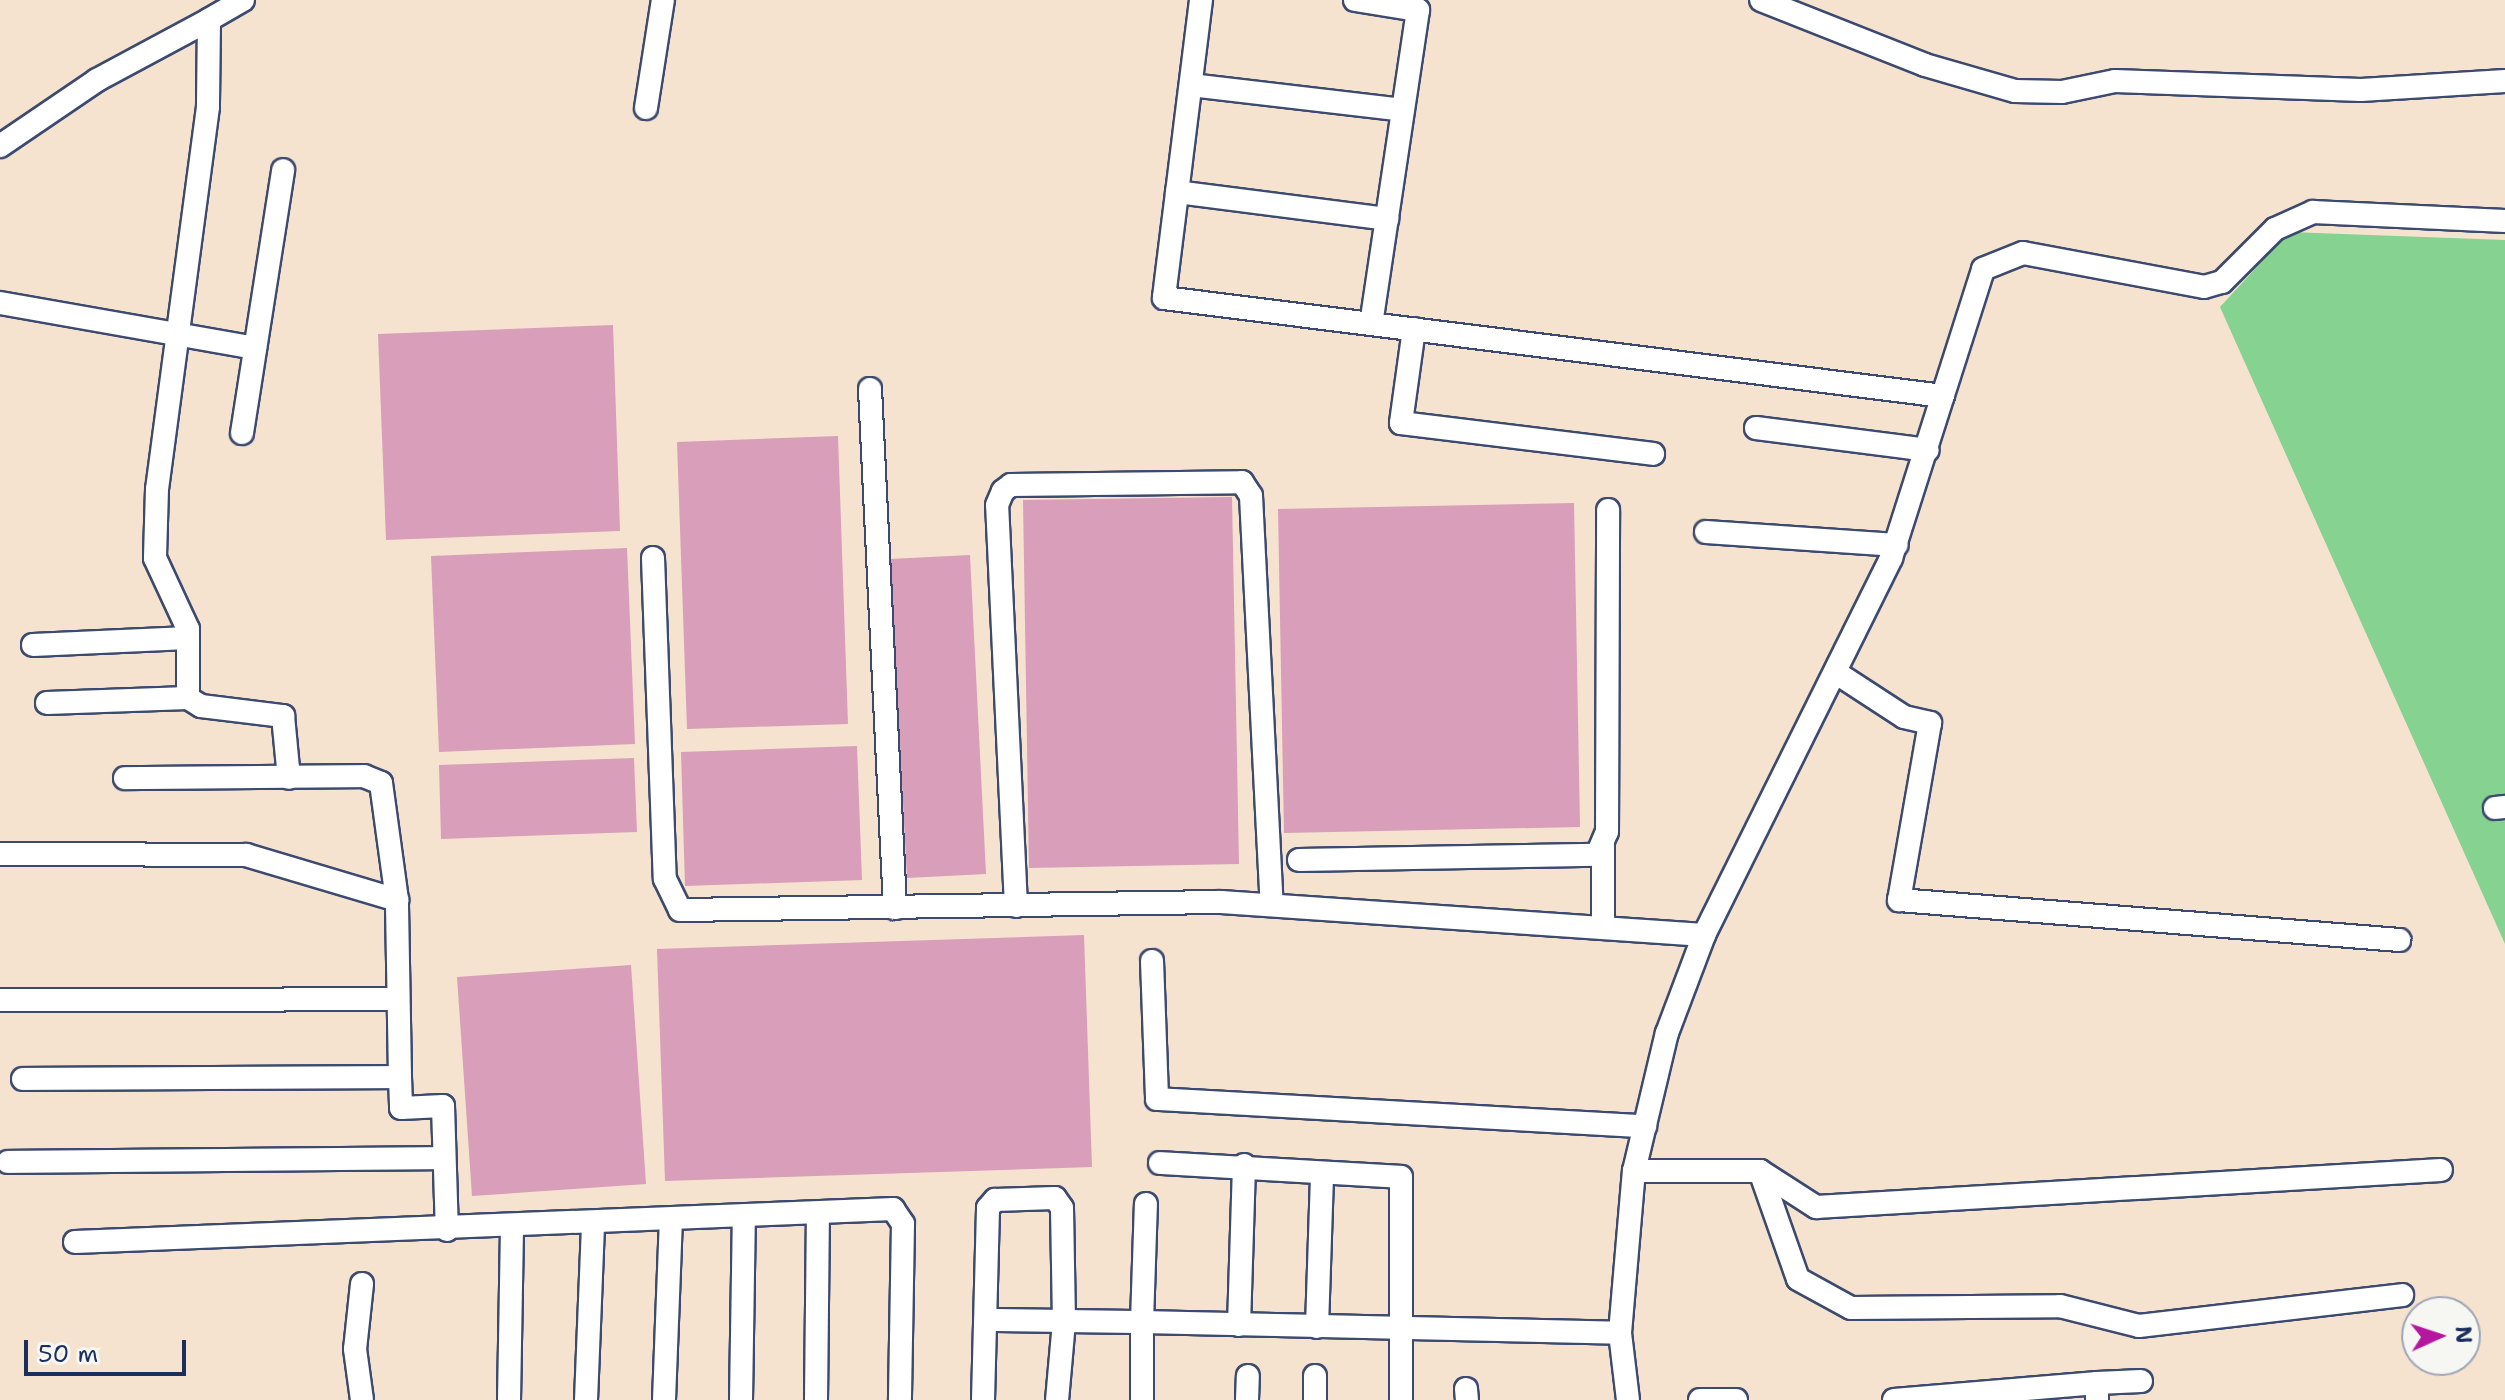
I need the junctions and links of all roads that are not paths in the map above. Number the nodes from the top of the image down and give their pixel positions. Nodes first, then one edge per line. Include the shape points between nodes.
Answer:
1 (243, 0) edge
2 (663, 0) edge
3 (1201, 0) edge
4 (1355, 0) edge
5 (1761, 0) edge
6 (209, 20) junction
7 (2505, 81) edge
8 (1191, 85) junction
9 (646, 108) dead end
10 (1403, 110) junction
11 (0, 146) edge
12 (283, 170) dead end
13 (1177, 192) junction
14 (1387, 219) junction
15 (2505, 221) edge
16 (0, 303) edge
17 (1371, 324) junction
18 (1414, 329) junction
19 (178, 335) junction
20 (255, 348) junction
21 (870, 389) dead end
22 (1943, 396) junction
23 (1756, 428) dead end
24 (242, 433) dead end
25 (1928, 450) junction
26 (1653, 454) dead end
27 (1608, 510) dead end
28 (1706, 532) dead end
29 (1897, 545) junction
30 (653, 558) dead end
31 (188, 638) junction
32 (33, 645) dead end
33 (1835, 672) junction
34 (188, 698) junction
35 (47, 703) dead end
36 (125, 778) dead end
37 (289, 778) junction
38 (1603, 845) junction
39 (0, 854) edge
40 (1299, 860) dead end
41 (397, 900) junction
42 (1272, 904) junction
43 (1016, 906) junction
44 (895, 908) junction
45 (1603, 928) junction
46 (1704, 935) junction
47 (2399, 940) dead end
48 (1152, 961) dead end
49 (398, 999) junction
50 (0, 1000) edge
51 (400, 1077) junction
52 (23, 1079) dead end
53 (1645, 1126) junction
54 (443, 1158) junction
55 (8, 1162) dead end
56 (1160, 1163) dead end
57 (1244, 1165) junction
58 (2441, 1170) dead end
59 (1634, 1171) junction
60 (1760, 1171) junction
61 (1322, 1177) junction
62 (1146, 1204) dead end
63 (818, 1214) junction
64 (744, 1217) junction
65 (671, 1221) junction
66 (593, 1224) junction
67 (512, 1228) junction
68 (447, 1230) junction
69 (75, 1242) dead end
70 (362, 1284) dead end
71 (2402, 1295) dead end
72 (990, 1320) junction
73 (1064, 1322) junction
74 (1142, 1322) junction
75 (1239, 1325) junction
76 (1317, 1327) junction
77 (1403, 1330) junction
78 (1620, 1333) junction
79 (1248, 1376) dead end
80 (1315, 1376) dead end
81 (2141, 1381) dead end
82 (2097, 1392) edge
83 (362, 1400) edge
84 (509, 1400) edge
85 (586, 1400) edge
86 (664, 1400) edge
87 (741, 1400) edge
88 (816, 1400) edge
89 (900, 1400) edge
90 (983, 1400) edge
91 (1057, 1400) edge
92 (1142, 1400) edge
93 (1247, 1400) edge
94 (1315, 1400) edge
95 (1401, 1400) edge
96 (1628, 1400) edge
97 (1700, 1400) edge
98 (1736, 1400) edge
99 (1894, 1400) edge

1 - 6 street
2 - 9 street
3 - 8 street
4 - 10 street via 1418,10
5 - 7 street via 1925,65 2015,91 2062,92 2115,81 2361,90
6 - 11 street via 97,80
6 - 19 street via 208,107
8 - 10 street
8 - 13 street
10 - 14 street
12 - 20 street
13 - 14 street
13 - 17 street via 1164,298
14 - 17 street
15 - 22 street via 2313,212 2275,229 2222,282 2204,287 2023,253 2001,257 1972,288
16 - 19 street
17 - 18 street
18 - 22 street
18 - 26 street via 1401,423
19 - 20 street
19 - 31 street via 155,558
20 - 24 street
21 - 44 street
22 - 25 street
23 - 25 street
25 - 29 street
27 - 38 street
28 - 29 street
29 - 33 street
30 - 44 street via 665,879 672,903 692,912
31 - 32 street
31 - 34 street
33 - 46 street
33 - 47 street via 1904,717 1930,723 1899,900
34 - 35 street
34 - 37 street via 283,716
36 - 37 street
37 - 41 street via 364,776 381,783
38 - 40 street via 1585,859
38 - 45 street
39 - 41 street via 246,855
41 - 49 street
42 - 43 street
42 - 43 street via 1251,496 1242,482 1011,485 1003,491 997,505
42 - 45 street
43 - 44 street
45 - 46 street
46 - 53 street via 1667,1033
48 - 53 street via 1157,1099
49 - 50 street
49 - 51 street
51 - 52 street
51 - 54 street via 401,1108 443,1106
53 - 59 street
54 - 55 street
54 - 68 street
56 - 57 street
57 - 61 street
57 - 75 street
58 - 60 street via 1816,1207
59 - 60 street
59 - 78 street
60 - 71 street via 1798,1279 1851,1308 2060,1306 2139,1326
61 - 76 street
61 - 77 street via 1401,1177
62 - 74 street
63 - 64 street
63 - 88 street
63 - 89 street via 900,1214
64 - 65 street
64 - 87 street
65 - 66 street
65 - 86 street
66 - 67 street
66 - 85 street
67 - 68 street
67 - 84 street
68 - 69 street
70 - 83 street via 355,1349
72 - 73 street
72 - 73 street via 990,1203 1055,1198 1062,1208
72 - 90 street
73 - 74 street
73 - 91 street
74 - 75 street
74 - 92 street
75 - 76 street
76 - 77 street
77 - 78 street
77 - 95 street
78 - 96 street
79 - 93 street
80 - 94 street
81 - 82 street
82 - 99 street
97 - 98 street

